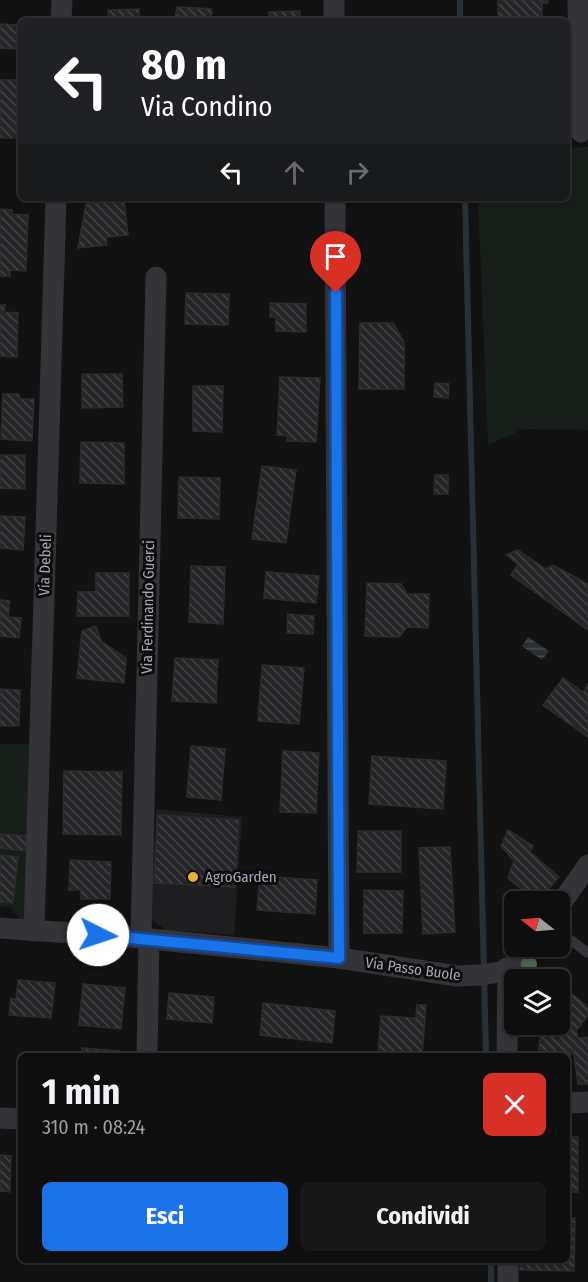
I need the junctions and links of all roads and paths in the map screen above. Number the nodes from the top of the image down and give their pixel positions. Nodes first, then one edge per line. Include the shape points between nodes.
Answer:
1 (62, 0) edge
2 (334, 0) edge
3 (578, 0) edge
4 (61, 18) edge
5 (334, 18) edge
6 (581, 132) dead end
7 (56, 201) edge
8 (335, 201) edge
9 (156, 277) dead end
10 (588, 865) edge
11 (570, 891) edge
12 (0, 928) edge
13 (34, 931) junction
14 (145, 939) junction
15 (570, 940) edge
16 (588, 953) edge
17 (521, 957) edge
18 (339, 958) junction
19 (506, 969) edge
20 (504, 970) edge
21 (506, 1035) edge
22 (147, 1053) edge
23 (507, 1053) edge
24 (588, 1102) edge
25 (570, 1103) edge
26 (0, 1118) edge
27 (18, 1119) edge
28 (508, 1263) edge
29 (508, 1282) edge

1 - 4 street
2 - 5 street
3 - 6 street
7 - 13 street, Via Debeli
8 - 18 street
9 - 14 street, Via Ferdinando Guerci
10 - 11 street
12 - 13 street, Via Passo Buole
13 - 14 street, Via Passo Buole
14 - 18 street, Via Passo Buole
14 - 22 street, Via Ferdinando Guerci
15 - 16 lane
17 - 19 street
18 - 20 street, Via Passo Buole via 448,975
21 - 23 street
24 - 25 street
26 - 27 street
28 - 29 street

